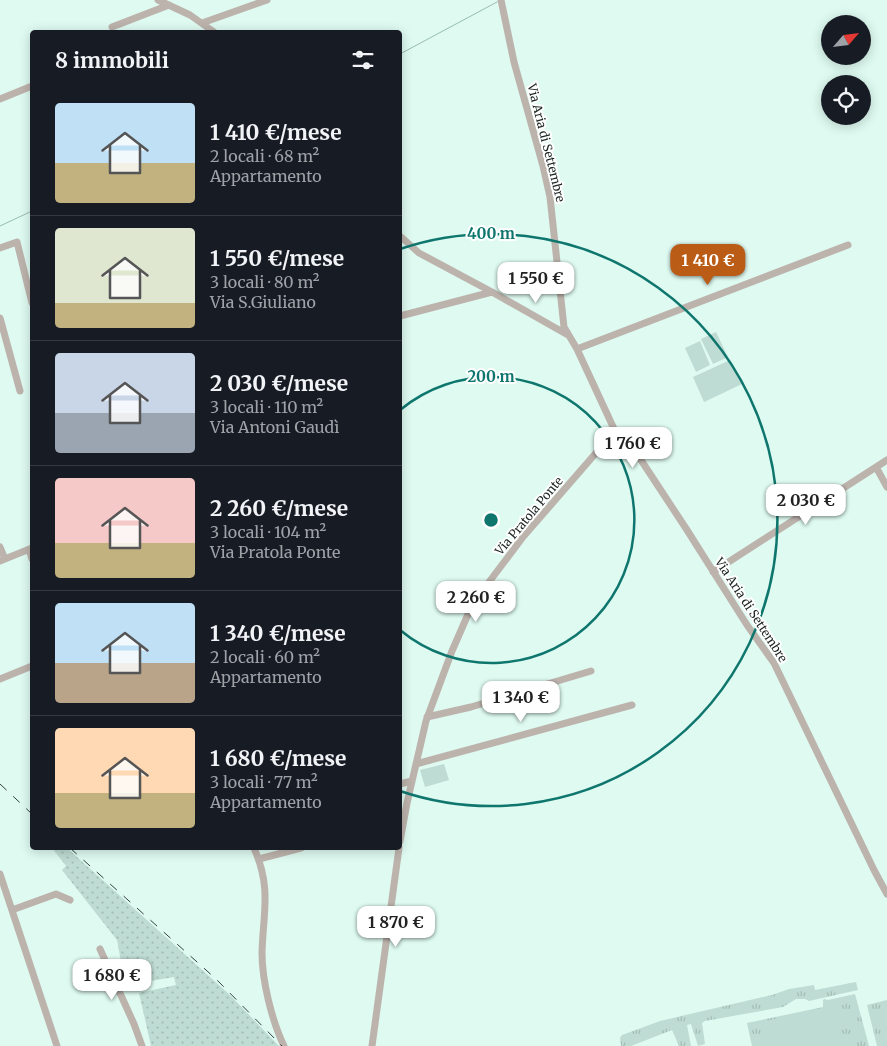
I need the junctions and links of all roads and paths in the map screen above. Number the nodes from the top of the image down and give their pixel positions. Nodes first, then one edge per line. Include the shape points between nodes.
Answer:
1 (158, 0) edge
2 (267, 0) edge
3 (501, 0) edge
4 (169, 5) junction
5 (202, 23) junction
6 (112, 27) dead end
7 (211, 30) edge
8 (30, 87) edge
9 (0, 99) edge
10 (402, 238) edge
11 (848, 245) dead end
12 (0, 248) edge
13 (492, 292) junction
14 (30, 295) edge
15 (402, 315) edge
16 (0, 318) edge
17 (568, 336) junction
18 (577, 349) junction
19 (20, 391) dead end
20 (612, 434) junction
21 (887, 460) edge
22 (876, 467) junction
23 (887, 487) edge
24 (0, 547) edge
25 (30, 549) edge
26 (2, 560) edge
27 (713, 572) junction
28 (30, 667) edge
29 (591, 671) dead end
30 (0, 680) edge
31 (632, 705) dead end
32 (427, 717) junction
33 (416, 764) junction
34 (412, 781) junction
35 (402, 784) edge
36 (402, 824) edge
37 (255, 850) edge
38 (293, 850) edge
39 (399, 850) edge
40 (259, 859) junction
41 (0, 874) edge
42 (887, 894) edge
43 (70, 900) dead end
44 (12, 910) junction
45 (100, 949) dead end
46 (57, 1046) edge
47 (142, 1046) edge
48 (284, 1046) edge
49 (372, 1046) edge

1 - 4 street
2 - 5 street
3 - 17 street, Via Aria di Settembre via 550,197 564,327
4 - 5 street
4 - 6 street
5 - 7 street
8 - 9 street
10 - 13 street via 420,253
11 - 18 street
12 - 14 street via 17,242
13 - 15 street
13 - 17 street
16 - 19 street
17 - 18 street, Via Aria di Settembre
18 - 20 street, Via Aria di Settembre
20 - 27 street, Via Aria di Settembre via 640,460
20 - 32 street, Via Pratola Ponte via 523,537 480,594 469,612
21 - 22 street
22 - 23 street
22 - 27 street
24 - 26 street
25 - 26 street
27 - 42 street, Via Aria di Settembre via 774,663
28 - 30 street
29 - 32 street
31 - 33 street
32 - 33 street, Via Pratola Ponte
33 - 34 street, Via Pratola Ponte
34 - 35 street
34 - 36 street, Via Pratola Ponte
37 - 40 street
38 - 40 street
39 - 49 street
40 - 48 street via 266,897 263,963 268,998
41 - 44 street
43 - 44 street via 56,894
44 - 46 street
45 - 47 street

